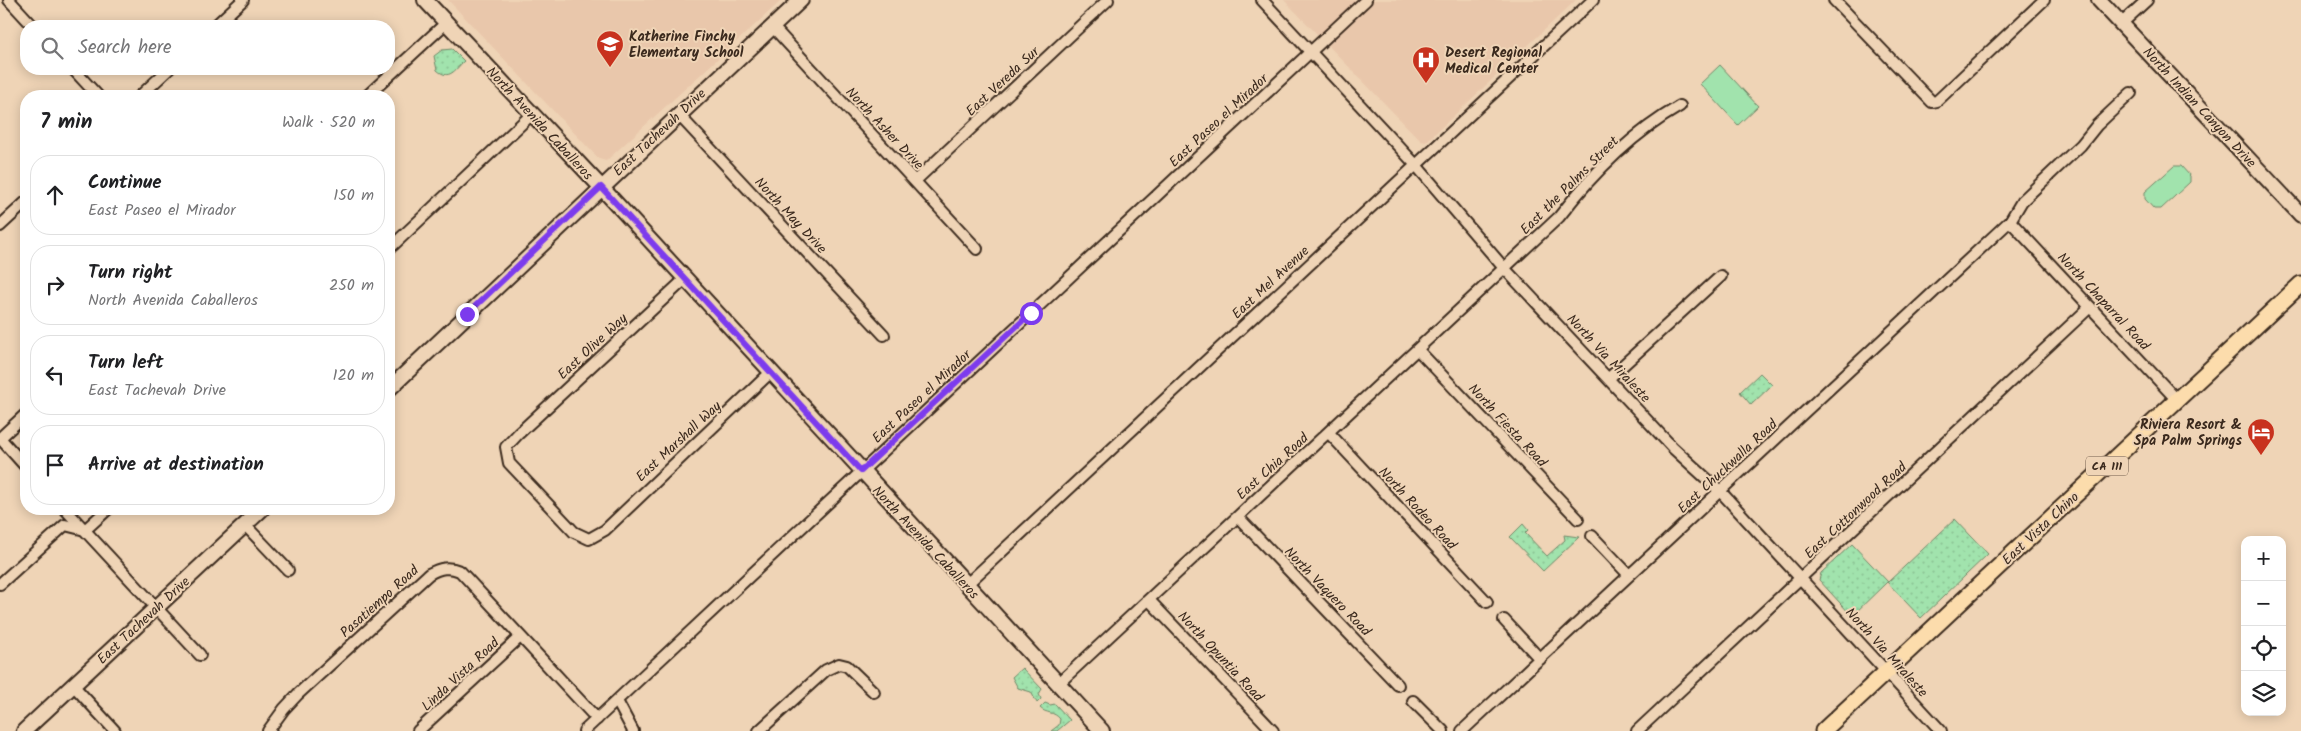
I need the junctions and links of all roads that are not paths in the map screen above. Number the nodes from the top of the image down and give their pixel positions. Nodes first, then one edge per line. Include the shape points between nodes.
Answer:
1 (9, 0) edge
2 (243, 0) edge
3 (425, 0) edge
4 (800, 0) edge
5 (1108, 0) edge
6 (1262, 0) edge
7 (1366, 0) edge
8 (1592, 0) edge
9 (1834, 0) edge
10 (2044, 0) edge
11 (2099, 0) edge
12 (2147, 0) edge
13 (27, 20) edge
14 (221, 20) edge
15 (446, 23) junction
16 (2122, 24) junction
17 (772, 26) junction
18 (1310, 52) junction
19 (395, 70) edge
20 (79, 75) edge
21 (163, 75) edge
22 (390, 75) edge
23 (92, 90) edge
24 (146, 90) edge
25 (373, 90) edge
26 (2131, 93) dead end
27 (1680, 106) dead end
28 (532, 114) junction
29 (678, 114) junction
30 (1415, 164) junction
31 (915, 181) junction
32 (601, 187) junction
33 (20, 208) edge
34 (2301, 215) edge
35 (2010, 221) junction
36 (0, 226) edge
37 (395, 243) edge
38 (977, 249) dead end
39 (1504, 268) junction
40 (1721, 276) dead end
41 (684, 279) junction
42 (2301, 284) edge
43 (2090, 307) junction
44 (884, 335) dead end
45 (1418, 350) junction
46 (771, 372) junction
47 (1609, 378) junction
48 (395, 383) edge
49 (2177, 400) junction
50 (20, 420) edge
51 (1329, 433) junction
52 (0, 438) edge
53 (20, 460) edge
54 (861, 471) junction
55 (1720, 491) junction
56 (71, 515) edge
57 (101, 515) edge
58 (256, 515) edge
59 (1238, 517) junction
60 (1578, 519) dead end
61 (245, 525) junction
62 (85, 530) junction
63 (605, 530) joint
64 (1592, 536) dead end
65 (288, 570) dead end
66 (1629, 575) junction
67 (1802, 579) junction
68 (0, 584) edge
69 (966, 585) junction
70 (1149, 600) junction
71 (1487, 602) dead end
72 (156, 607) junction
73 (1504, 620) dead end
74 (520, 637) junction
75 (200, 655) dead end
76 (1540, 659) junction
77 (1886, 672) junction
78 (1058, 684) junction
79 (72, 685) junction
80 (1398, 685) dead end
81 (874, 692) dead end
82 (616, 701) junction
83 (1413, 701) dead end
84 (597, 719) junction
85 (24, 731) edge
86 (115, 731) edge
87 (268, 731) edge
88 (418, 731) edge
89 (584, 731) edge
90 (633, 731) edge
91 (759, 731) edge
92 (1102, 731) edge
93 (1273, 731) edge
94 (1443, 731) edge
95 (1462, 731) edge
96 (1637, 731) edge
97 (1823, 731) edge
98 (1941, 731) edge

1 - 13 street
2 - 14 street
3 - 15 street, North Avenida Caballeros
4 - 17 street, East Tachevah Drive
5 - 31 street, East Vereda Sur
6 - 18 street, North Via Miraleste
7 - 18 street, East Paseo el Mirador
8 - 30 street, East Mel Avenue
9 - 10 street via 1932,102 1938,101
11 - 16 street, North Indian Canyon Drive
12 - 16 street
15 - 19 street
15 - 28 street, North Avenida Caballeros
16 - 34 street, North Indian Canyon Drive
17 - 29 street, East Tachevah Drive
17 - 31 street, North Asher Drive
18 - 30 street, North Via Miraleste
18 - 54 street, East Paseo el Mirador
20 - 23 street
21 - 24 street
22 - 25 street
26 - 35 street, East Chuckwalla Road via 2022,201
27 - 39 street, East the Palms Street via 1654,120 1585,184 1559,217
28 - 32 street, North Avenida Caballeros
28 - 37 street
29 - 32 street, East Tachevah Drive
29 - 44 street, North May Drive
30 - 39 street, North Via Miraleste
30 - 69 street, East Mel Avenue
31 - 38 street, North Asher Drive
32 - 41 street, North Avenida Caballeros
32 - 48 street, East Tachevah Drive
33 - 36 street
35 - 43 street, North Chaparral Road
35 - 55 street, East Chuckwalla Road
39 - 45 street, East Chia Road
39 - 47 street, North Via Miraleste
40 - 47 street
41 - 46 street, North Avenida Caballeros
41 - 63 street, East Olive Way via 506,447 509,462 574,532 589,539
42 - 49 main road, East Vista Chino / CA 111
43 - 49 street, North Chaparral Road
43 - 67 street, East Cottonwood Road
45 - 51 street, East Chia Road
45 - 60 street, North Fiesta Road
46 - 54 street, North Avenida Caballeros
46 - 63 street, East Marshall Way
47 - 55 street, North Via Miraleste via 1674,448
49 - 77 main road, East Vista Chino / CA 111
50 - 52 street
51 - 59 street, East Chia Road
51 - 71 street, North Rodeo Road
52 - 53 street
54 - 69 street, North Avenida Caballeros
54 - 82 street, East Paseo el Mirador
55 - 66 street, East Chuckwalla Road
55 - 67 street, North Via Miraleste
56 - 62 street
57 - 62 street
58 - 61 street, East Tachevah Drive
59 - 70 street, East Chia Road
59 - 80 street, North Vaquero Road
61 - 65 street
61 - 72 street, East Tachevah Drive
62 - 68 street via 66,525
62 - 72 street
64 - 66 street
66 - 76 street, East Chuckwalla Road
67 - 77 street, North Via Miraleste
67 - 96 street, East Cottonwood Road
69 - 78 street, North Avenida Caballeros
70 - 78 street, East Chia Road
70 - 93 street, North Opuntia Road
72 - 75 street
72 - 79 street, East Tachevah Drive
73 - 76 street
74 - 84 street, Pasatiempo Road
74 - 87 street, Pasatiempo Road via 460,571 450,567 438,569 298,694
74 - 88 street, Linda Vista Road
76 - 95 street, East Chuckwalla Road
77 - 97 main road, East Vista Chino / CA 111
77 - 98 street, North Via Miraleste
78 - 92 street, North Avenida Caballeros
79 - 85 street, East Tachevah Drive
79 - 86 street
81 - 91 street via 847,666 839,664 826,670
82 - 84 street, East Paseo el Mirador
82 - 90 street
83 - 94 street
84 - 89 street, East Paseo el Mirador

